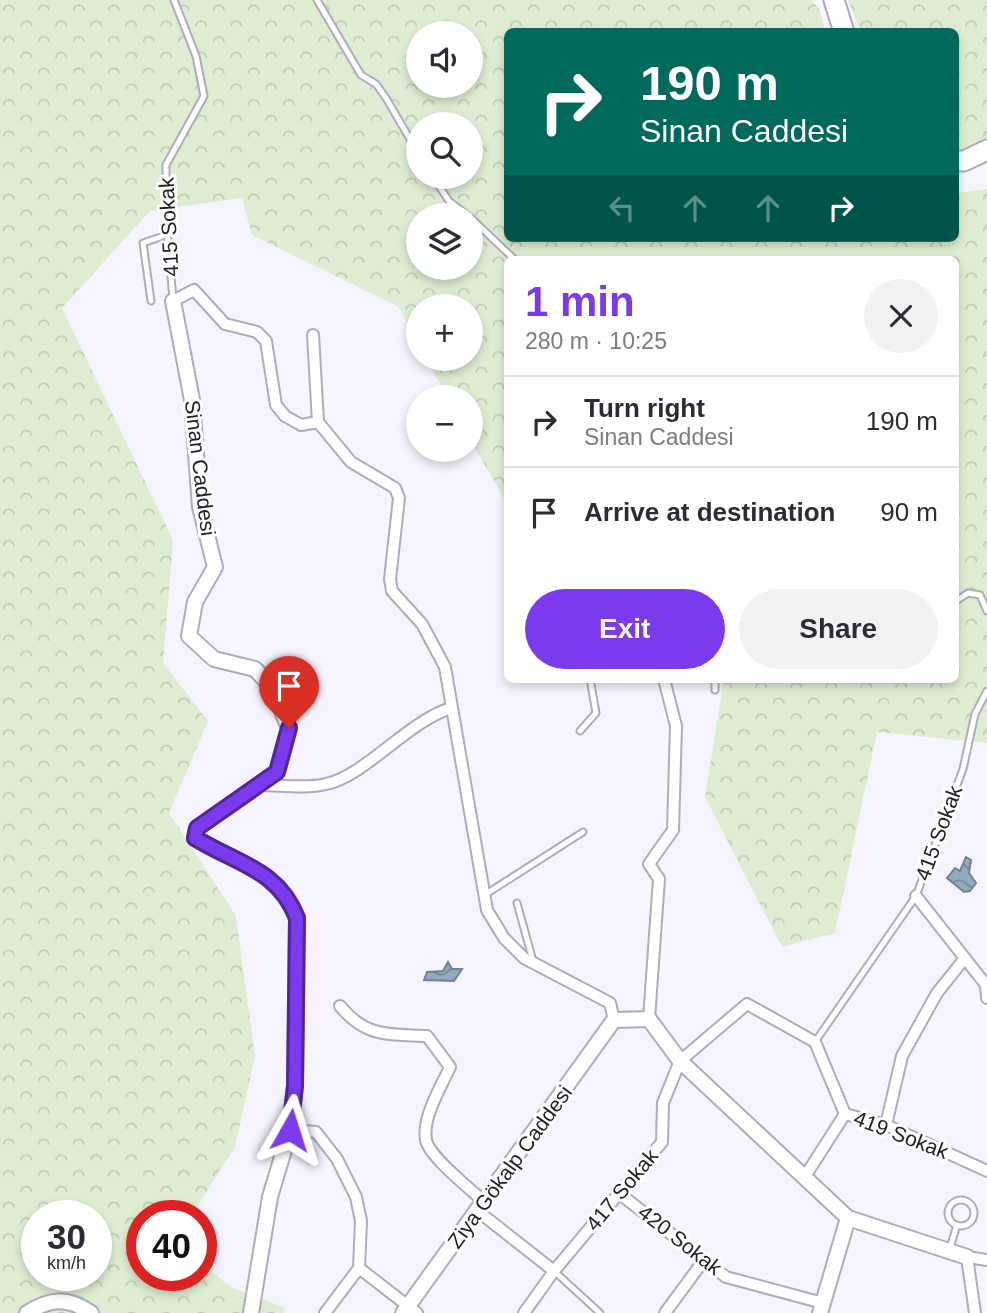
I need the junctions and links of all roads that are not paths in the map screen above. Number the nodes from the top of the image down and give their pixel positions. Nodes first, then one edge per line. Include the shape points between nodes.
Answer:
1 (174, 0) edge
2 (317, 0) edge
3 (834, 0) edge
4 (843, 28) edge
5 (406, 132) edge
6 (987, 150) edge
7 (959, 161) edge
8 (441, 189) edge
9 (452, 203) edge
10 (483, 230) edge
11 (169, 234) junction
12 (511, 256) edge
13 (151, 301) dead end
14 (173, 301) junction
15 (313, 335) dead end
16 (318, 422) junction
17 (959, 599) edge
18 (987, 611) edge
19 (591, 683) edge
20 (665, 683) edge
21 (715, 683) edge
22 (715, 690) dead end
23 (987, 691) edge
24 (451, 708) junction
25 (580, 731) dead end
26 (260, 785) junction
27 (583, 832) dead end
28 (484, 895) junction
29 (916, 896) junction
30 (517, 903) dead end
31 (965, 958) junction
32 (534, 963) junction
33 (986, 985) edge
34 (987, 998) edge
35 (340, 1006) dead end
36 (649, 1019) junction
37 (614, 1020) junction
38 (815, 1042) junction
39 (680, 1061) junction
40 (845, 1114) junction
41 (886, 1125) junction
42 (290, 1130) junction
43 (987, 1171) edge
44 (804, 1178) junction
45 (620, 1194) junction
46 (482, 1207) junction
47 (848, 1218) junction
48 (957, 1225) junction
49 (949, 1251) junction
50 (967, 1257) junction
51 (704, 1260) junction
52 (987, 1260) edge
53 (359, 1268) junction
54 (554, 1271) junction
55 (822, 1308) edge
56 (409, 1311) edge
57 (27, 1313) edge
58 (91, 1313) edge
59 (251, 1313) edge
60 (325, 1313) edge
61 (524, 1313) edge
62 (600, 1313) edge
63 (665, 1313) edge
64 (975, 1313) edge

1 - 11 lane, 415 Sokak via 196,56 204,96 166,165
2 - 5 lane via 361,75 376,84
3 - 4 highway
6 - 7 highway
8 - 9 lane
10 - 12 lane
11 - 13 lane via 143,243
11 - 14 lane, 415 Sokak
14 - 16 street via 194,290 225,324 257,332 266,341 276,405 301,425
14 - 26 street, Sinan Caddesi via 192,400 200,507 215,567 195,601 189,636 214,659 255,669 272,687 289,728 277,772
15 - 16 street
16 - 24 street via 351,462 396,488 392,591 422,624 445,667
17 - 18 lane via 968,593 980,595
19 - 25 lane via 596,713
20 - 36 street via 676,726 673,830 649,864 659,879
21 - 22 lane
23 - 29 lane, 415 Sokak via 975,714 963,769
24 - 26 street via 429,715 327,784
24 - 28 street via 460,738
26 - 42 street, Sinan Caddesi via 197,828 195,838 275,882 289,897 297,918 295,1086
27 - 28 lane
28 - 32 street via 487,910 504,938
29 - 31 street, 415 Sokak
29 - 38 lane
30 - 32 lane
31 - 33 street, 415 Sokak
31 - 41 street via 937,993 902,1056
32 - 37 street via 610,1003
33 - 34 street, 415 Sokak
35 - 46 street via 351,1020 372,1033 427,1036 433,1042 450,1068 429,1117 426,1140
36 - 37 street
36 - 39 street
37 - 46 street, Ziya Gökalp Caddesi
38 - 39 street via 747,1004
38 - 40 street, 419 Sokak
39 - 44 street
39 - 45 street, 417 Sokak via 663,1103 663,1142
40 - 41 street, 419 Sokak
40 - 44 street
41 - 43 street, 419 Sokak
42 - 53 street via 316,1132 338,1158 356,1197 361,1221
42 - 59 street, Sinan Caddesi via 270,1197
44 - 47 street
45 - 51 street, 420 Sokak
45 - 54 street, 417 Sokak
46 - 54 street
46 - 56 street, Ziya Gökalp Caddesi
47 - 49 street
47 - 55 street
48 - 48 lane via 973,1218 974,1210 965,1200 956,1201 948,1210
48 - 49 lane
49 - 50 street
50 - 52 street
50 - 64 street
51 - 55 street, 420 Sokak via 726,1277
51 - 63 street
53 - 56 street
53 - 60 street
54 - 61 street, 417 Sokak
54 - 62 lane
57 - 58 street via 57,1300 72,1301

